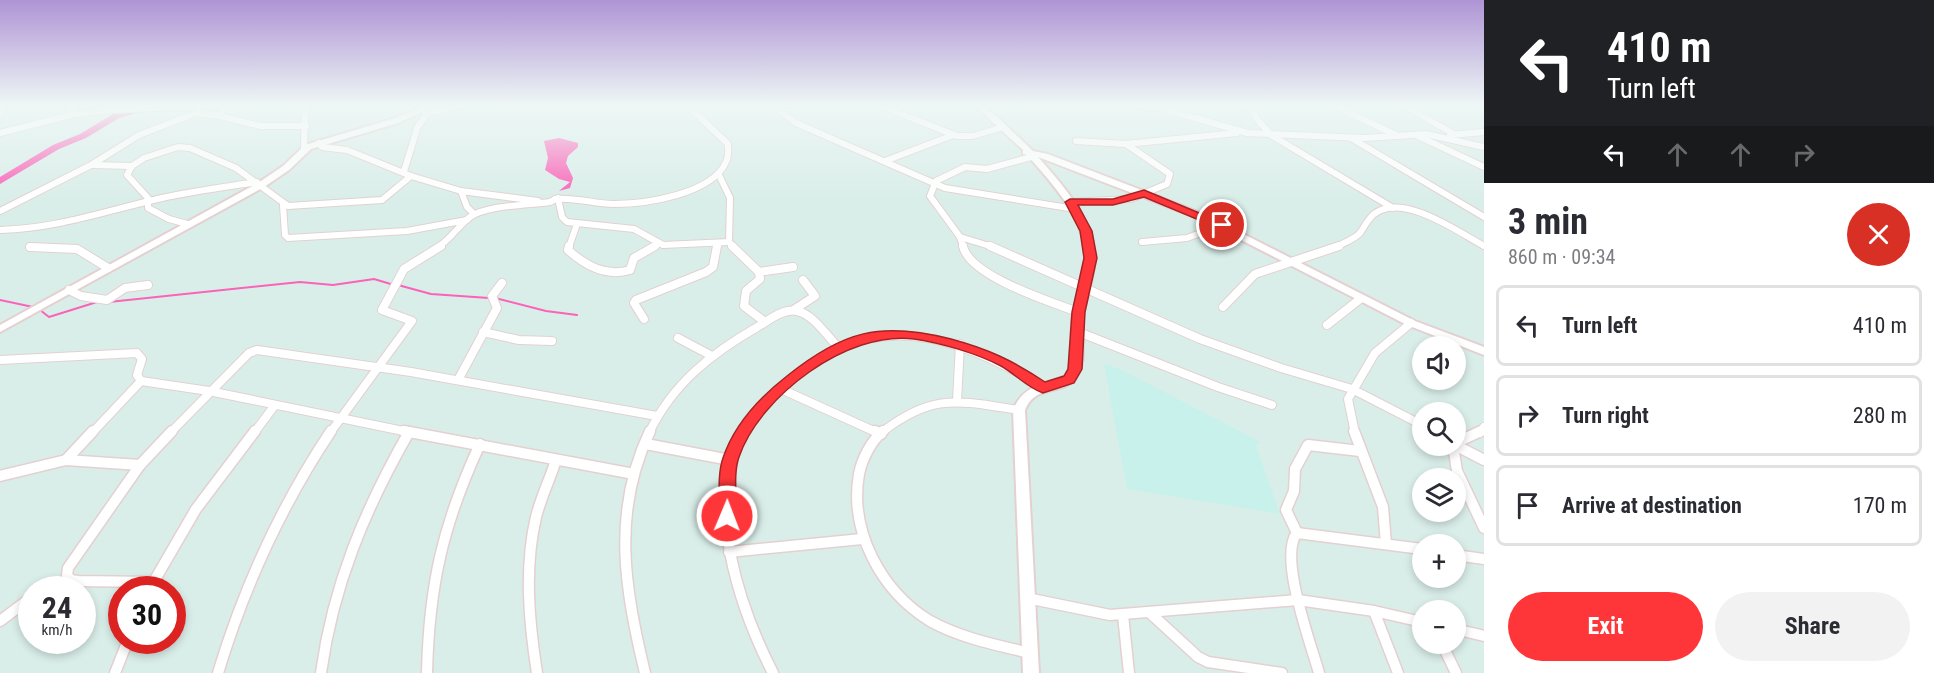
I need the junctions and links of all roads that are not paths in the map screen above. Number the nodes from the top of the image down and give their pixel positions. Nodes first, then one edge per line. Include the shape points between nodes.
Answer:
1 (138, 135) edge
2 (305, 135) edge
3 (345, 135) edge
4 (415, 135) edge
5 (719, 135) edge
6 (825, 135) edge
7 (952, 135) edge
8 (1011, 135) edge
9 (1221, 135) edge
10 (1271, 135) edge
11 (1282, 135) edge
12 (1408, 135) edge
13 (1414, 135) edge
14 (1420, 135) edge
15 (1449, 135) edge
16 (1399, 136) joint
17 (1444, 137) junction
18 (1350, 138) junction
19 (1076, 141) dead end
20 (319, 143) junction
21 (1126, 144) junction
22 (1484, 147) edge
23 (304, 149) junction
24 (1029, 155) junction
25 (885, 161) junction
26 (91, 165) junction
27 (131, 166) junction
28 (1484, 167) edge
29 (404, 171) junction
30 (719, 175) junction
31 (411, 176) junction
32 (259, 184) junction
33 (935, 184) junction
34 (461, 191) junction
35 (1144, 194) junction
36 (558, 198) junction
37 (148, 202) junction
38 (282, 205) junction
39 (1072, 206) junction
40 (1394, 208) junction
41 (0, 211) edge
42 (474, 214) junction
43 (1484, 217) edge
44 (467, 220) junction
45 (187, 224) junction
46 (577, 224) junction
47 (1222, 225) junction
48 (0, 230) edge
49 (960, 237) junction
50 (729, 242) junction
51 (1142, 242) dead end
52 (658, 244) junction
53 (717, 244) junction
54 (1484, 246) edge
55 (30, 247) dead end
56 (1293, 262) junction
57 (793, 267) dead end
58 (108, 268) junction
59 (759, 272) junction
60 (803, 280) dead end
61 (502, 283) dead end
62 (148, 285) dead end
63 (1084, 288) junction
64 (69, 290) junction
65 (1360, 299) junction
66 (1223, 307) dead end
67 (795, 309) junction
68 (1078, 312) junction
69 (644, 320) dead end
70 (765, 322) junction
71 (1410, 323) junction
72 (1327, 325) dead end
73 (0, 329) edge
74 (1076, 331) junction
75 (483, 332) junction
76 (678, 338) dead end
77 (552, 341) dead end
78 (960, 344) junction
79 (838, 347) junction
80 (1484, 351) edge
81 (712, 356) junction
82 (0, 360) edge
83 (380, 368) junction
84 (458, 380) junction
85 (141, 381) junction
86 (1043, 387) junction
87 (781, 389) junction
88 (1352, 389) junction
89 (209, 391) junction
90 (957, 401) junction
91 (275, 405) junction
92 (1272, 405) dead end
93 (1019, 410) junction
94 (657, 416) junction
95 (339, 419) junction
96 (1412, 419) edge
97 (1484, 426) edge
98 (409, 432) junction
99 (881, 434) junction
100 (1466, 439) edge
101 (480, 444) junction
102 (646, 444) junction
103 (1466, 450) edge
104 (1360, 451) junction
105 (1455, 456) edge
106 (66, 460) junction
107 (556, 460) junction
108 (730, 460) junction
109 (1484, 460) edge
110 (140, 465) junction
111 (634, 474) junction
112 (0, 476) edge
113 (1484, 528) edge
114 (1297, 533) junction
115 (862, 539) junction
116 (1386, 544) junction
117 (1412, 548) edge
118 (729, 552) junction
119 (1466, 557) edge
120 (1484, 560) edge
121 (68, 576) edge
122 (157, 576) edge
123 (1027, 598) junction
124 (1298, 600) junction
125 (18, 608) edge
126 (1374, 611) junction
127 (1149, 612) junction
128 (1123, 615) junction
129 (1412, 620) edge
130 (0, 621) edge
131 (1466, 632) edge
132 (1484, 636) edge
133 (1030, 653) junction
134 (122, 654) edge
135 (1447, 654) edge
136 (115, 673) edge
137 (218, 673) edge
138 (321, 673) edge
139 (427, 673) edge
140 (537, 673) edge
141 (645, 673) edge
142 (773, 673) edge
143 (1031, 673) edge
144 (1130, 673) edge
145 (1282, 673) edge
146 (1319, 673) edge
147 (1398, 673) edge
148 (1456, 673) edge

1 - 26 street
2 - 23 street
3 - 20 street
4 - 29 street
5 - 30 street via 728,144 728,161
6 - 25 street
7 - 25 street
8 - 24 street
9 - 21 street
10 - 40 street
11 - 18 street
12 - 16 street
13 - 28 street
14 - 17 street
15 - 17 street
16 - 18 street
17 - 22 street
18 - 43 street
19 - 21 street
20 - 23 street
20 - 29 street
21 - 35 street via 1170,174 1164,187
23 - 32 street via 286,168
24 - 33 street via 987,169 964,167
24 - 35 street via 1045,156
24 - 39 street
25 - 33 street
26 - 27 street
26 - 41 street
27 - 32 street via 181,147 207,154
27 - 37 street via 127,175
29 - 31 street
30 - 36 street via 698,188 639,202 614,204 584,197
30 - 50 street via 730,198
31 - 34 street
31 - 38 street via 382,200
32 - 37 street
32 - 38 street
32 - 45 street
33 - 39 street via 964,193
33 - 49 street via 930,196 946,224
34 - 36 street via 532,201
34 - 42 street
35 - 39 street
35 - 47 street
36 - 42 street
36 - 46 street via 563,220
37 - 45 street via 151,211
37 - 48 street via 91,218
38 - 44 street via 288,238 407,231
39 - 63 street via 1086,231 1090,248
40 - 54 street via 1418,209
40 - 56 street via 1375,213 1360,233 1344,243
42 - 44 street
44 - 83 street via 448,241 404,269 382,306 389,316 412,321
45 - 58 street
46 - 52 street via 634,229
46 - 52 street via 568,250 606,273 630,270 634,258
47 - 51 street via 1187,238
47 - 56 street
49 - 63 street via 979,241
49 - 68 street via 967,256 988,271
50 - 53 street
50 - 59 street
52 - 53 street
53 - 69 street via 713,267 706,272 636,300
55 - 58 street via 77,249
56 - 65 street
56 - 66 street via 1255,274
57 - 59 street
58 - 64 street
59 - 70 street via 760,279 746,291 744,306
60 - 67 street via 815,296
61 - 75 street via 492,297 497,308
62 - 64 street via 125,288 107,300
63 - 68 street
63 - 88 street via 1200,339
64 - 73 street
65 - 71 street
65 - 72 street
67 - 70 street
67 - 79 street
68 - 74 street
70 - 81 street
71 - 80 street
71 - 88 street via 1375,353
74 - 86 street via 1072,375 1064,382
74 - 92 street
75 - 77 street via 519,340
75 - 84 street
76 - 81 street
78 - 79 street via 890,333
78 - 86 street via 1006,363
78 - 90 street
79 - 87 street via 818,358
81 - 94 street via 682,382
82 - 85 street via 137,353 142,359 137,375
83 - 84 street
83 - 89 street via 257,350 239,360
83 - 95 street
84 - 94 street
85 - 89 street
85 - 106 street
86 - 93 street via 1028,395
87 - 99 street
87 - 108 street via 755,415
88 - 96 street
88 - 104 street via 1348,399
89 - 91 street
89 - 110 street
90 - 93 street
90 - 99 street via 928,406 897,420
91 - 95 street
91 - 122 street via 196,509
93 - 123 street
94 - 102 street
95 - 98 street
95 - 137 street via 301,478 256,561 233,619
97 - 100 street via 1479,434
98 - 101 street
98 - 138 street via 375,489 349,550 334,600
99 - 115 street via 860,462 855,487
101 - 107 street
101 - 139 street via 441,537 427,622
102 - 108 street
102 - 111 street
103 - 109 street
104 - 114 street via 1306,447 1305,458 1294,469 1294,491 1286,510
104 - 116 street via 1383,507 1388,531
105 - 113 street via 1457,471
106 - 110 street
106 - 112 street
107 - 111 street
107 - 140 street via 537,517 530,558 528,612
108 - 118 street
110 - 121 street via 71,560
111 - 141 street via 625,535 625,566 629,607
114 - 116 street
114 - 124 street via 1292,539 1291,557
115 - 118 street
115 - 133 street via 874,564 896,593 920,614 957,632
116 - 117 street
118 - 142 street via 741,605
119 - 120 street
123 - 128 street
123 - 133 street
124 - 126 street
124 - 127 street
124 - 146 street
125 - 130 street
126 - 129 street
126 - 147 street
127 - 128 street
127 - 145 street via 1208,662
128 - 144 street
131 - 132 street
133 - 143 street
134 - 136 street
135 - 148 street

